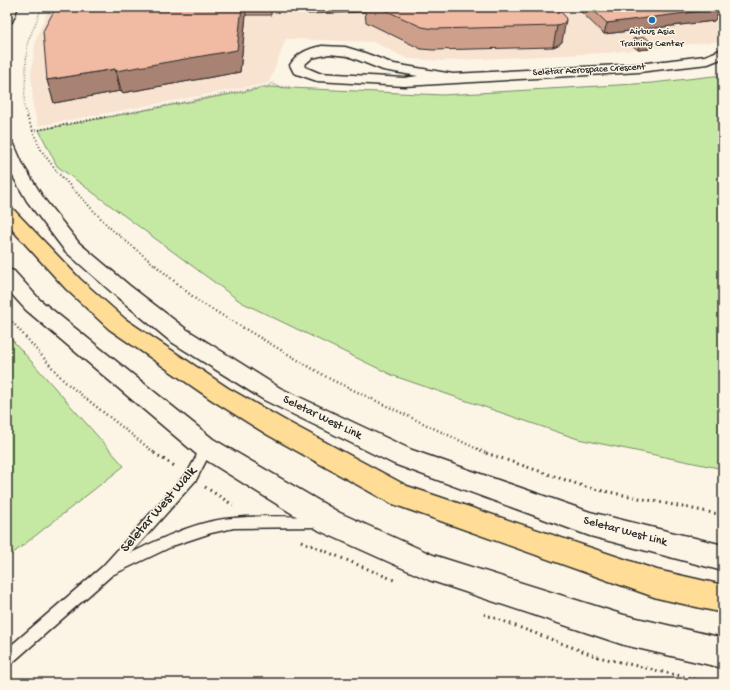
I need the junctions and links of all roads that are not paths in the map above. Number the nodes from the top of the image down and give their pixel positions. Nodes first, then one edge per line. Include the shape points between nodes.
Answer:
1 (12, 7) edge
2 (7, 20) edge
3 (723, 53) edge
4 (708, 60) junction
5 (723, 61) edge
6 (454, 78) junction
7 (7, 145) edge
8 (7, 213) edge
9 (7, 276) edge
10 (204, 446) junction
11 (330, 522) junction
12 (723, 558) edge
13 (106, 571) junction
14 (723, 599) edge
15 (723, 653) edge
16 (7, 658) edge

1 - 2 main road
3 - 4 main road, Seletar Aerospace Crescent
4 - 5 main road
4 - 6 main road, Seletar Aerospace Crescent via 639,68
6 - 6 main road, Seletar Aerospace Crescent via 404,82 317,77 299,70 297,65 300,59 312,51 336,51 352,53 391,67
7 - 12 main road, Seletar West Link via 15,165 36,201 72,247 178,335 272,394 403,457 590,524
8 - 14 highway via 73,284 117,324 220,394 400,495 657,584
9 - 10 main road via 33,305
10 - 11 main road
10 - 13 lane, Seletar West Walk via 202,457 192,476
11 - 13 lane, Seletar West Walk via 234,523 211,527 172,540
11 - 15 main road via 429,567 624,630
13 - 16 lane, Seletar West Walk

